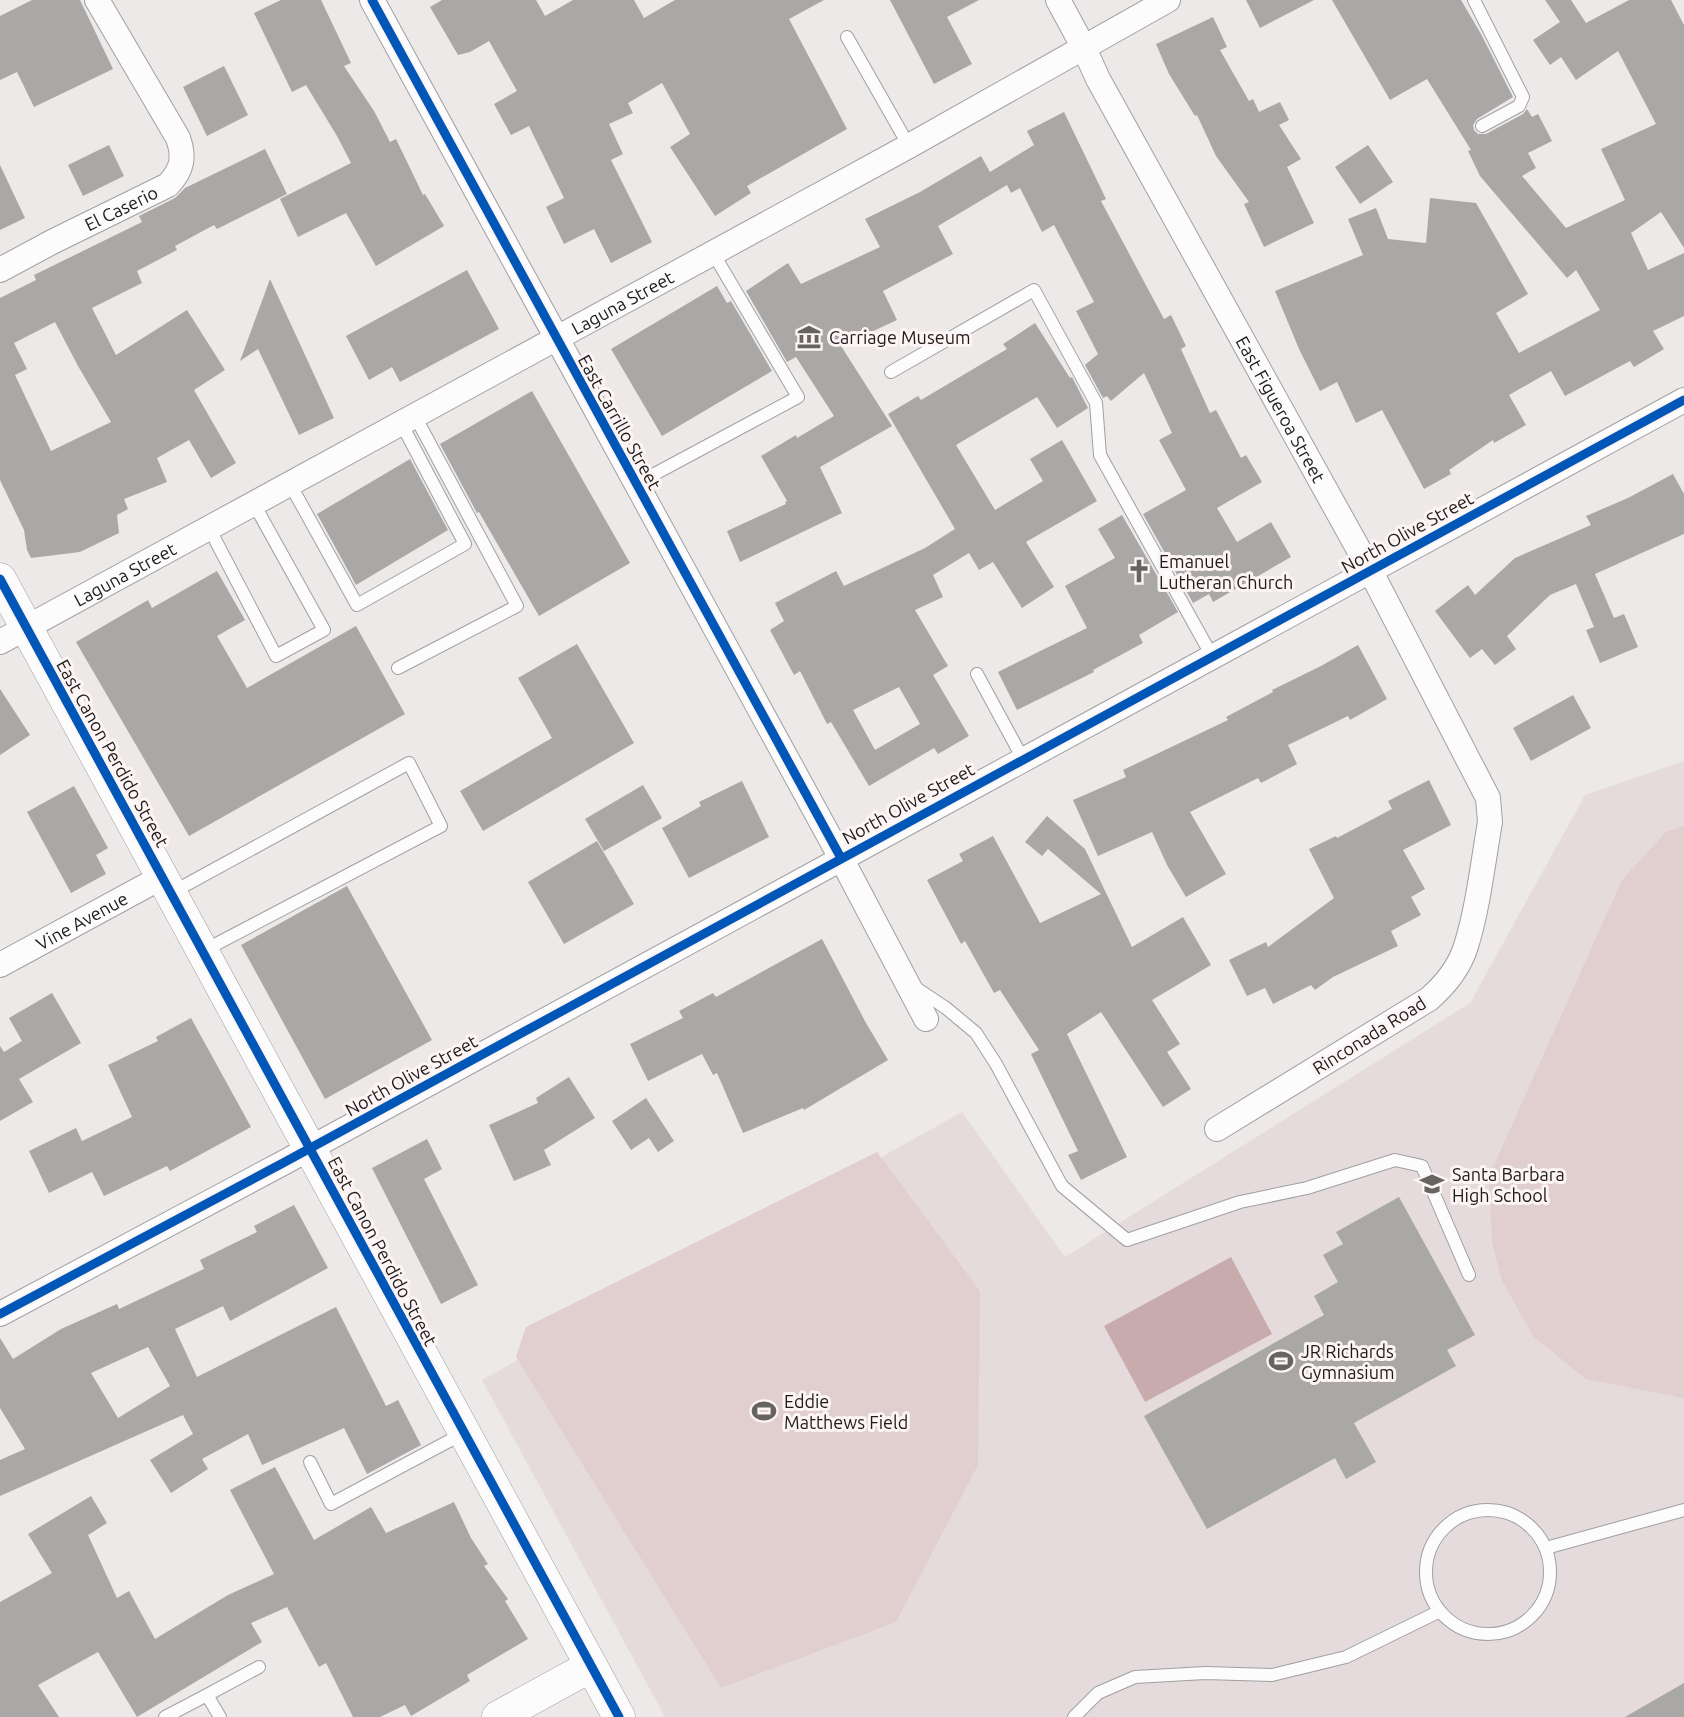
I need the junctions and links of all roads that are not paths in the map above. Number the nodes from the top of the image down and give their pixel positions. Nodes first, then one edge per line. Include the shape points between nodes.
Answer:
1 (97, 0) edge
2 (372, 0) edge
3 (1058, 0) edge
4 (1168, 0) edge
5 (1474, 0) edge
6 (847, 37) dead end
7 (1084, 48) junction
8 (1482, 126) dead end
9 (909, 146) junction
10 (713, 253) junction
11 (0, 270) edge
12 (556, 339) junction
13 (891, 372) dead end
14 (1684, 400) edge
15 (408, 419) junction
16 (290, 484) junction
17 (636, 484) junction
18 (254, 504) junction
19 (209, 528) junction
20 (1370, 570) junction
21 (0, 579) edge
22 (13, 635) edge
23 (1212, 656) junction
24 (398, 668) dead end
25 (977, 674) dead end
26 (1023, 759) junction
27 (1490, 822) joint
28 (841, 858) junction
29 (167, 885) junction
30 (203, 952) junction
31 (0, 965) edge
32 (907, 982) junction
33 (926, 1019) dead end
34 (1217, 1129) dead end
35 (310, 1148) junction
36 (1469, 1275) dead end
37 (0, 1314) edge
38 (464, 1433) junction
39 (310, 1462) dead end
40 (1684, 1510) edge
41 (1546, 1548) junction
42 (1440, 1611) junction
43 (591, 1666) junction
44 (259, 1667) dead end
45 (207, 1695) junction
46 (165, 1717) edge
47 (220, 1717) edge
48 (498, 1717) edge
49 (619, 1717) edge
50 (1074, 1717) edge

1 - 11 street, El Caserio via 178,138 182,164 168,185
2 - 12 street, East Carrillo Street
3 - 7 street, East Figueroa Street
4 - 7 street, Laguna Street
5 - 8 lane via 1523,97 1519,106
6 - 9 lane
7 - 9 street, Laguna Street
7 - 20 street, East Figueroa Street
9 - 10 street, Laguna Street
10 - 12 street, Laguna Street
10 - 17 lane via 798,397
12 - 15 street, Laguna Street
12 - 17 street, East Carrillo Street
13 - 23 lane via 1034,290 1096,403 1100,455
14 - 20 street, North Olive Street
15 - 16 street, Laguna Street
15 - 16 lane via 465,544 357,606
15 - 24 lane via 517,606
16 - 18 street, Laguna Street
17 - 28 street, East Carrillo Street
18 - 19 street, Laguna Street
18 - 19 lane via 324,630 276,656
19 - 22 street, Laguna Street
20 - 23 street, North Olive Street
20 - 27 street, East Figueroa Street via 1488,799
21 - 22 street, East Canon Perdido Street
22 - 29 street, East Canon Perdido Street
23 - 26 street, North Olive Street
25 - 26 lane
26 - 28 street, North Olive Street
27 - 34 street, Rinconada Road via 1466,947 1438,991
28 - 32 street, East Carrillo Street
28 - 35 street, North Olive Street
29 - 30 street, East Canon Perdido Street
29 - 30 lane via 409,763 441,826
29 - 31 street, Vine Avenue
30 - 35 street, East Canon Perdido Street
32 - 33 street, East Carrillo Street
32 - 36 lane via 976,1033 1062,1186 1127,1240 1240,1202 1307,1188 1395,1160 1422,1166
35 - 37 street, North Olive Street
35 - 38 street, East Canon Perdido Street
38 - 39 lane via 331,1504
38 - 43 street, East Canon Perdido Street
40 - 41 lane
41 - 42 lane via 1551,1567 1549,1587 1541,1605 1520,1625 1492,1634 1473,1632
41 - 42 lane via 1527,1523 1498,1510 1477,1510 1457,1517 1440,1532 1426,1572
42 - 50 lane via 1346,1657 1272,1675 1205,1672 1135,1677 1098,1693
43 - 48 street
43 - 49 street, East Canon Perdido Street
44 - 45 lane
45 - 46 lane
45 - 47 lane

